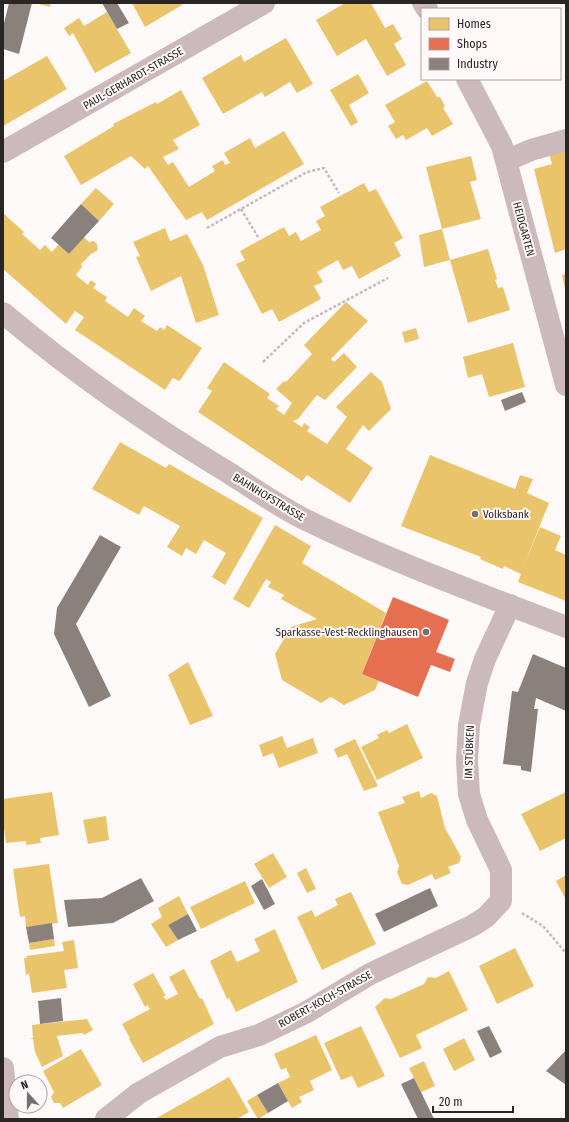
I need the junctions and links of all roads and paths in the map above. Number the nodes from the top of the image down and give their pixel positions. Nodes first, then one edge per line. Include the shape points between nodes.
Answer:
1 (264, 3) edge
2 (468, 80) edge
3 (566, 140) edge
4 (3, 152) edge
5 (506, 161) junction
6 (339, 194) dead end
7 (241, 209) junction
8 (207, 228) dead end
9 (258, 237) dead end
10 (388, 278) dead end
11 (3, 313) edge
12 (263, 362) dead end
13 (566, 384) edge
14 (510, 605) junction
15 (566, 627) edge
16 (501, 901) junction
17 (566, 953) edge
18 (3, 1068) edge
19 (8, 1119) edge
20 (106, 1119) edge

1 - 4 street, PAUL-GERHARDT-STRASSE
2 - 5 street, HEIDGARTEN via 502,146
3 - 5 street via 531,150
5 - 13 street, HEIDGARTEN
6 - 7 path via 324,168 307,172
7 - 8 path
7 - 9 path
10 - 12 path via 304,323
11 - 14 street, BAHNHOFSTRASSE via 52,354 112,398 303,518
14 - 15 street, BAHNHOFSTRASSE
14 - 16 street, IM STÜBKEN via 477,683 469,725 467,760 469,794 477,820 501,870
16 - 17 path via 542,926
16 - 20 street, ROBERT-KOCH-STRASSE via 472,926 370,974 307,1012 259,1035 220,1047 139,1093
18 - 19 street

